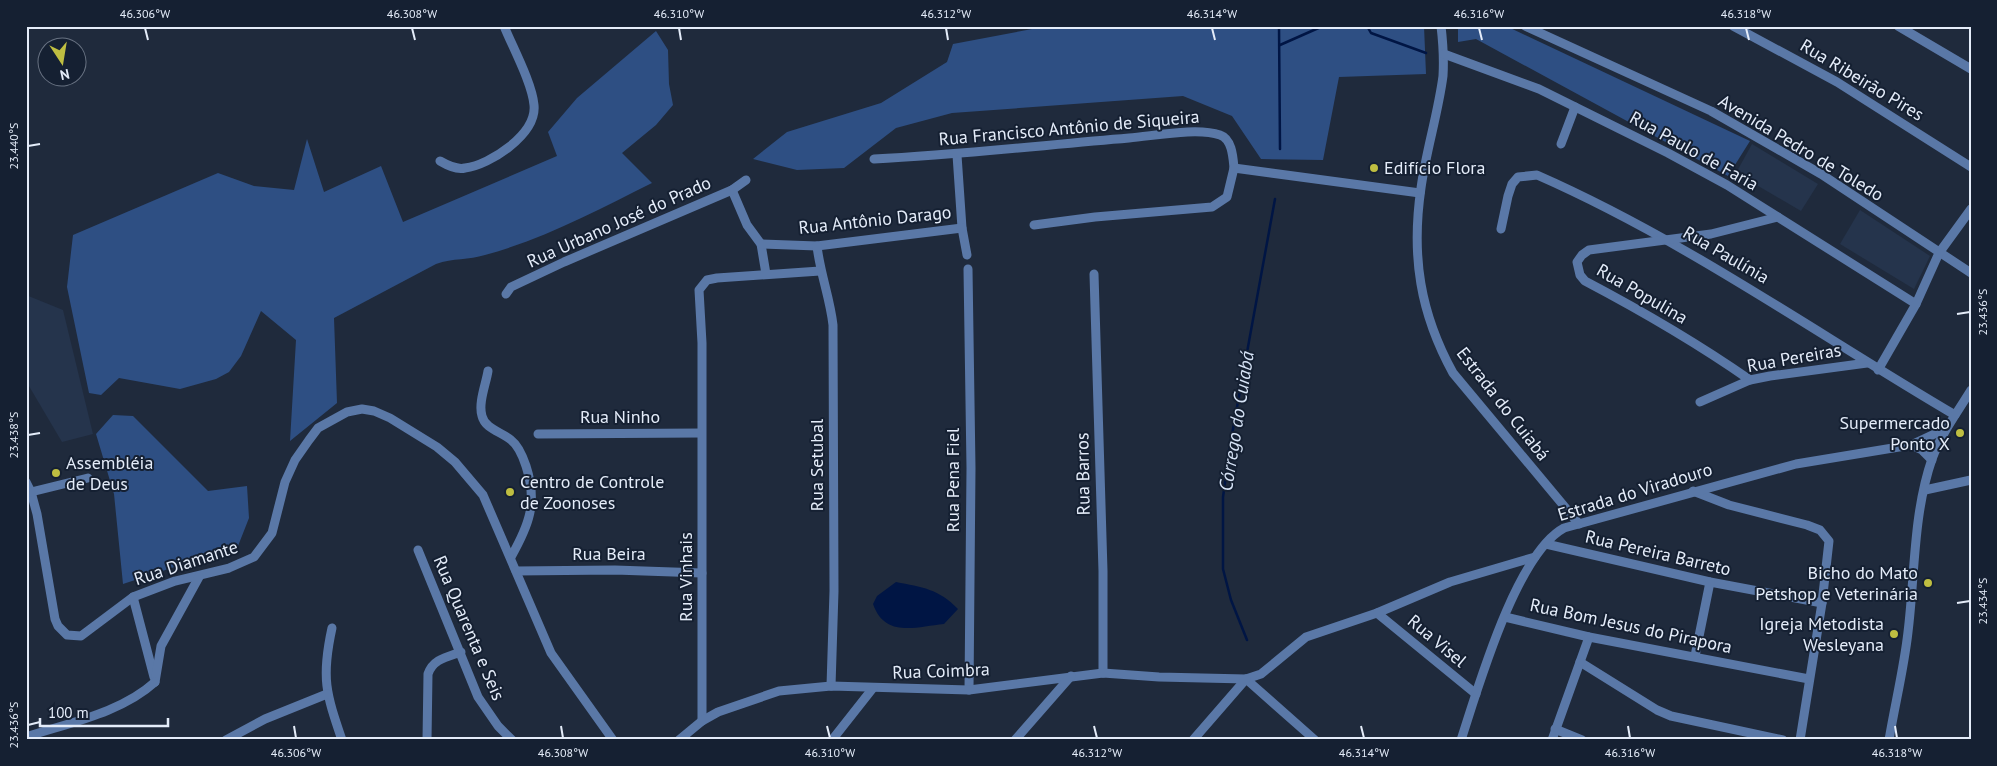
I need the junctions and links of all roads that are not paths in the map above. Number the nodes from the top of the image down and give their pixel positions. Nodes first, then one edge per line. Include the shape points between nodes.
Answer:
1 (504, 26) edge
2 (1441, 26) edge
3 (1733, 26) edge
4 (1898, 26) edge
5 (1531, 28) edge
6 (1444, 54) junction
7 (1971, 69) edge
8 (1575, 106) junction
9 (1561, 144) dead end
10 (957, 155) junction
11 (874, 159) dead end
12 (440, 161) dead end
13 (1971, 167) edge
14 (1234, 168) junction
15 (746, 180) dead end
16 (732, 190) junction
17 (1420, 193) junction
18 (1971, 209) edge
19 (1778, 217) junction
20 (1034, 225) dead end
21 (962, 228) junction
22 (1501, 228) dead end
23 (1667, 240) junction
24 (761, 244) junction
25 (817, 246) junction
26 (1939, 253) junction
27 (967, 255) dead end
28 (968, 270) dead end
29 (820, 271) junction
30 (1971, 273) edge
31 (766, 274) junction
32 (1094, 274) dead end
33 (506, 294) dead end
34 (1916, 304) junction
35 (1867, 363) junction
36 (488, 370) dead end
37 (1878, 370) junction
38 (1750, 380) junction
39 (1971, 390) edge
40 (1700, 402) dead end
41 (1955, 415) junction
42 (1945, 429) junction
43 (538, 434) dead end
44 (701, 434) junction
45 (1912, 445) junction
46 (1932, 460) junction
47 (88, 478) dead end
48 (1971, 480) edge
49 (26, 482) edge
50 (1926, 490) junction
51 (1693, 491) junction
52 (31, 492) junction
53 (1579, 524) junction
54 (1546, 544) junction
55 (418, 550) dead end
56 (511, 557) junction
57 (1535, 557) junction
58 (516, 571) junction
59 (702, 573) junction
60 (199, 577) junction
61 (1710, 582) junction
62 (133, 597) junction
63 (1822, 603) junction
64 (1377, 612) junction
65 (1505, 617) junction
66 (332, 628) dead end
67 (1589, 637) junction
68 (461, 652) junction
69 (1695, 656) junction
70 (1580, 662) junction
71 (1103, 673) junction
72 (1071, 676) junction
73 (1246, 679) junction
74 (1809, 679) junction
75 (155, 682) junction
76 (831, 686) junction
77 (873, 688) junction
78 (969, 690) junction
79 (327, 694) junction
80 (1476, 694) junction
81 (702, 721) junction
82 (1555, 729) junction
83 (26, 737) edge
84 (226, 740) edge
85 (342, 740) edge
86 (427, 740) edge
87 (512, 740) edge
88 (613, 740) edge
89 (678, 740) edge
90 (832, 740) edge
91 (1015, 740) edge
92 (1193, 740) edge
93 (1315, 740) edge
94 (1461, 740) edge
95 (1552, 740) edge
96 (1582, 740) edge
97 (1783, 740) edge
98 (1800, 740) edge
99 (1889, 740) edge

1 - 12 street via 533,99 533,115 510,148 490,161 464,169
2 - 6 street, Estrada do Cuiabá
3 - 13 street, Rua Ribeirão Pires via 1837,82
4 - 7 street
5 - 26 street, Avenida Pedro de Toledo via 1711,112 1821,174
6 - 8 street, Rua Paulo de Faria via 1517,80
6 - 17 street, Estrada do Cuiabá
8 - 9 street
8 - 19 street, Rua Paulo de Faria via 1710,176
10 - 11 street, Rua Francisco Antônio de Siqueira
10 - 14 street, Rua Francisco Antônio de Siqueira via 1197,132 1222,136 1232,151
10 - 21 street
14 - 17 street
14 - 20 street via 1227,197 1212,207
15 - 16 street, Rua Urbano José do Prado
16 - 24 street via 747,225
16 - 33 street, Rua Urbano José do Prado via 564,262 511,287
17 - 53 street, Estrada do Cuiabá via 1418,261 1422,294 1438,346 1453,373
18 - 26 street
19 - 23 street, Rua Populina via 1711,234
19 - 34 street, Rua Paulo de Faria
21 - 25 street, Rua Antônio Darago
21 - 27 street
22 - 23 street, Rua Paulínia via 1512,184 1527,174 1558,184
23 - 35 street, Rua Paulínia via 1764,296
23 - 38 street, Rua Populina via 1589,250 1577,262 1580,275 1585,281 1704,348
24 - 25 street, Rua Antônio Darago
24 - 31 street
25 - 29 street, Rua Setubal
26 - 30 street, Avenida Pedro de Toledo
26 - 34 street
28 - 78 street, Rua Pena Fiel via 971,468
29 - 31 street
29 - 76 street, Rua Setubal via 833,325
31 - 44 street, Rua Vinhais via 707,280 699,290
32 - 71 street, Rua Barros
34 - 37 street
35 - 37 street, Rua Paulínia
35 - 38 street, Rua Pereiras
36 - 56 street via 482,418 516,444 533,493 528,525
37 - 41 street, Rua Paulínia
38 - 40 street, Rua Pereiras
39 - 41 street
41 - 42 street
42 - 45 street, Estrada do Viradouro
42 - 46 street
43 - 44 street, Rua Ninho
44 - 59 street, Rua Vinhais
45 - 46 street
45 - 51 street, Estrada do Viradouro via 1796,464
46 - 50 street
47 - 52 street
48 - 50 street
49 - 52 street, Rua Diamante
50 - 99 street via 1921,505 1908,631
51 - 53 street, Estrada do Viradouro
51 - 63 street via 1729,505 1820,530 1829,548
52 - 62 street, Rua Diamante via 52,607 62,631 73,637 81,636
53 - 54 street, Estrada do Viradouro via 1554,534
54 - 57 street, Estrada do Viradouro
54 - 61 street, Rua Pereira Barreto
55 - 68 street, Rua Quarenta e Seis
56 - 58 street, Rua Diamante
56 - 60 street, Rua Diamante via 483,495 455,462 390,418 362,409 332,419 318,428 309,440 285,482 272,534 254,557
57 - 64 street via 1450,582
57 - 65 street
58 - 59 street, Rua Beira
58 - 88 street, Rua Diamante via 551,653
59 - 81 street, Rua Vinhais
60 - 62 street, Rua Diamante via 175,581
60 - 75 street via 161,646
61 - 63 street, Rua Pereira Barreto
61 - 69 street
62 - 75 street
63 - 74 street
64 - 73 street via 1306,637 1260,674
64 - 80 street, Rua Visel
65 - 67 street, Rua Bom Jesus do Pirapora
65 - 80 street
66 - 79 street via 325,661
67 - 69 street, Rua Bom Jesus do Pirapora
67 - 70 street
68 - 86 street via 431,666 428,674
68 - 87 street, Rua Quarenta e Seis via 483,707
69 - 74 street, Rua Bom Jesus do Pirapora
70 - 82 street
70 - 97 street via 1671,716
71 - 72 street, Rua Coimbra
71 - 73 street, Rua Coimbra
72 - 78 street, Rua Coimbra
72 - 91 street
73 - 92 street
73 - 93 street
74 - 98 street
75 - 83 street via 133,698 99,713
76 - 77 street, Rua Coimbra
76 - 81 street, Rua Coimbra via 780,691 739,703
77 - 78 street, Rua Coimbra
77 - 90 street
79 - 84 street via 265,719
79 - 85 street
80 - 94 street
81 - 89 street, Rua Coimbra
82 - 95 street
82 - 96 street

